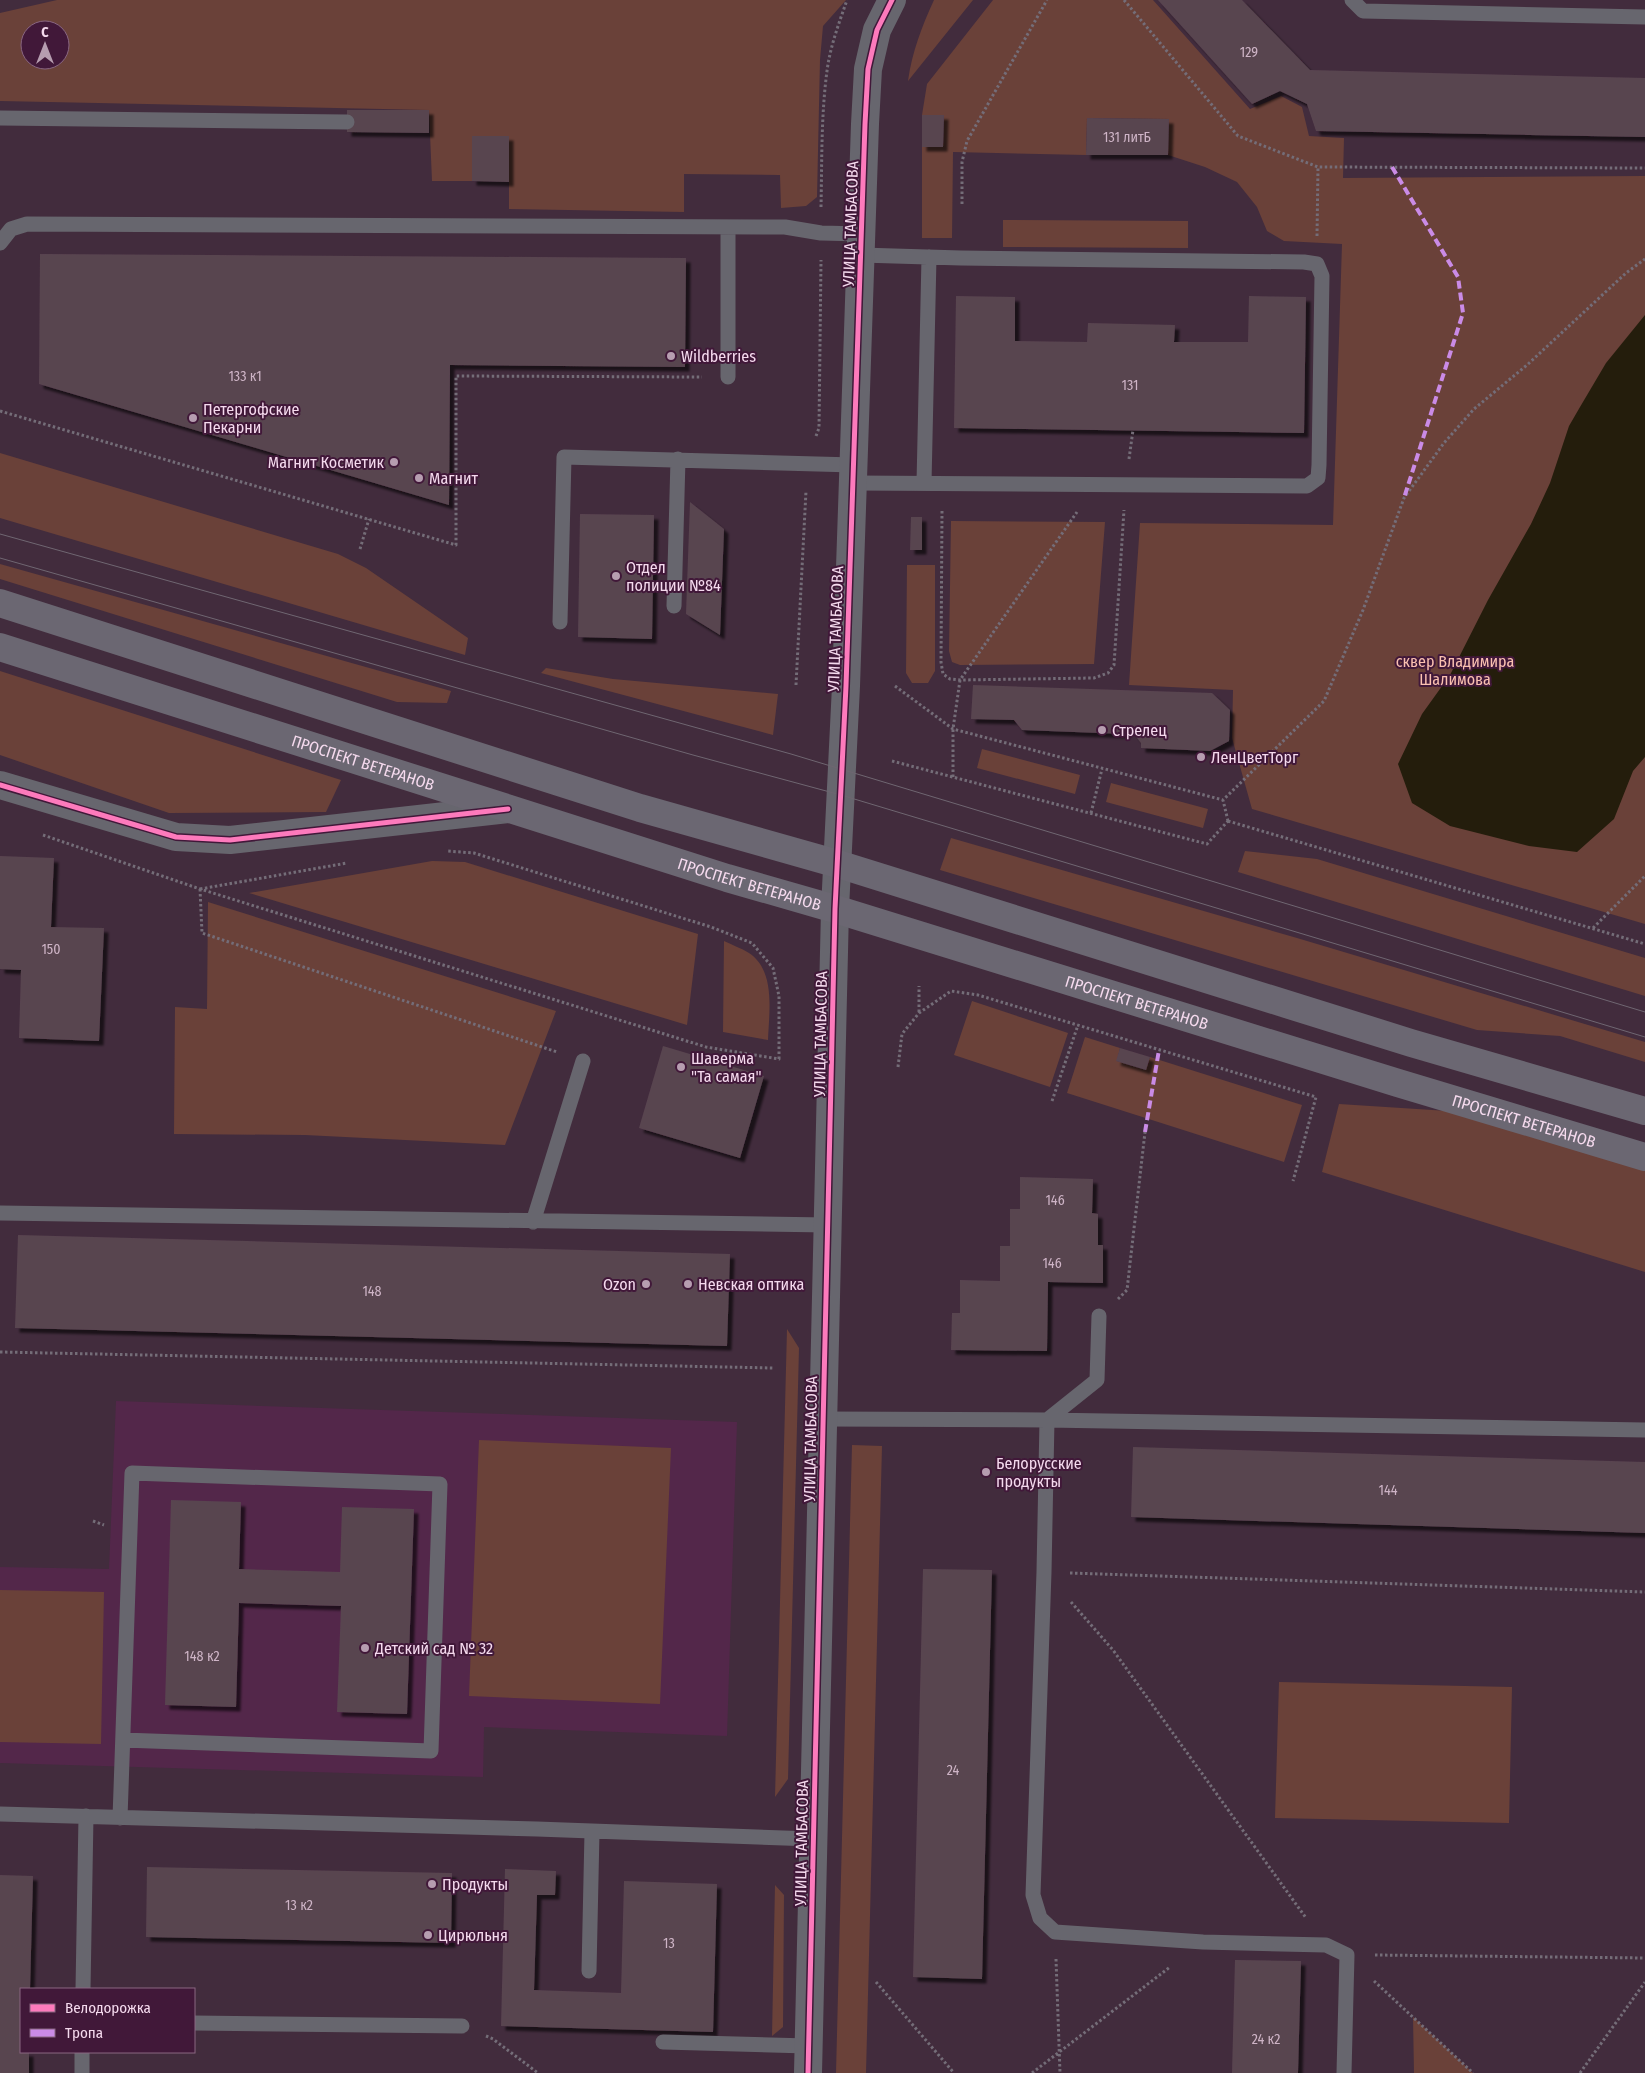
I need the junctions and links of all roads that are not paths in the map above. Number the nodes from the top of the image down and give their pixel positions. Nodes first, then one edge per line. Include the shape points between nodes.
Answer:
1 (892, 0) edge
2 (1352, 0) edge
3 (1645, 17) edge
4 (0, 118) edge
5 (347, 122) dead end
6 (728, 227) junction
7 (0, 243) edge
8 (862, 244) junction
9 (929, 257) junction
10 (728, 377) road end
11 (678, 459) junction
12 (854, 474) junction
13 (924, 483) junction
14 (0, 603) edge
15 (674, 606) dead end
16 (560, 622) dead end
17 (0, 647) edge
18 (0, 785) edge
19 (508, 809) junction
20 (838, 864) junction
21 (835, 909) junction
22 (583, 1061) road end
23 (1645, 1111) edge
24 (1645, 1157) edge
25 (0, 1213) edge
26 (533, 1222) junction
27 (828, 1226) junction
28 (1099, 1316) road end
29 (823, 1419) junction
30 (1047, 1420) junction
31 (1645, 1430) edge
32 (123, 1740) junction
33 (0, 1814) edge
34 (86, 1816) junction
35 (120, 1818) junction
36 (592, 1832) junction
37 (813, 1838) junction
38 (589, 1971) dead end
39 (83, 1988) edge
40 (195, 2024) edge
41 (462, 2026) road end
42 (663, 2042) dead end
43 (808, 2046) junction
44 (82, 2053) edge
45 (82, 2073) edge
46 (808, 2073) edge
47 (1344, 2073) edge

1 - 8 street, УЛИЦА ТАМБАСОВА via 877,30 868,69
2 - 3 lane via 1363,11
4 - 5 lane
6 - 7 lane via 27,224 11,229
6 - 8 lane via 785,227
6 - 10 lane
8 - 9 lane
8 - 12 street, УЛИЦА ТАМБАСОВА
9 - 13 lane
9 - 13 lane via 1317,264 1322,276 1318,478 1306,486
11 - 12 lane via 807,463
11 - 15 lane
11 - 16 lane via 564,457
12 - 13 lane
12 - 20 street, УЛИЦА ТАМБАСОВА
14 - 20 main road via 510,768
17 - 19 main road, ПРОСПЕКТ ВЕТЕРАНОВ
18 - 19 street via 176,837 230,840
19 - 21 main road, ПРОСПЕКТ ВЕТЕРАНОВ
20 - 21 street, УЛИЦА ТАМБАСОВА
20 - 23 main road via 1392,1037
21 - 24 main road, ПРОСПЕКТ ВЕТЕРАНОВ
21 - 27 street, УЛИЦА ТАМБАСОВА
22 - 26 lane
25 - 26 lane
26 - 27 lane
27 - 29 street, УЛИЦА ТАМБАСОВА
28 - 30 lane via 1097,1380
29 - 30 lane
29 - 37 street, УЛИЦА ТАМБАСОВА
30 - 31 lane
30 - 47 lane via 1033,1895 1040,1918 1055,1932 1203,1942 1326,1945 1347,1955
32 - 32 lane via 132,1473 440,1484 431,1751
32 - 35 lane
33 - 34 lane
34 - 35 lane
34 - 39 lane
35 - 36 lane
36 - 37 lane
36 - 38 lane
37 - 43 street, УЛИЦА ТАМБАСОВА
40 - 41 lane
42 - 43 lane
43 - 46 street, УЛИЦА ТАМБАСОВА
44 - 45 lane

